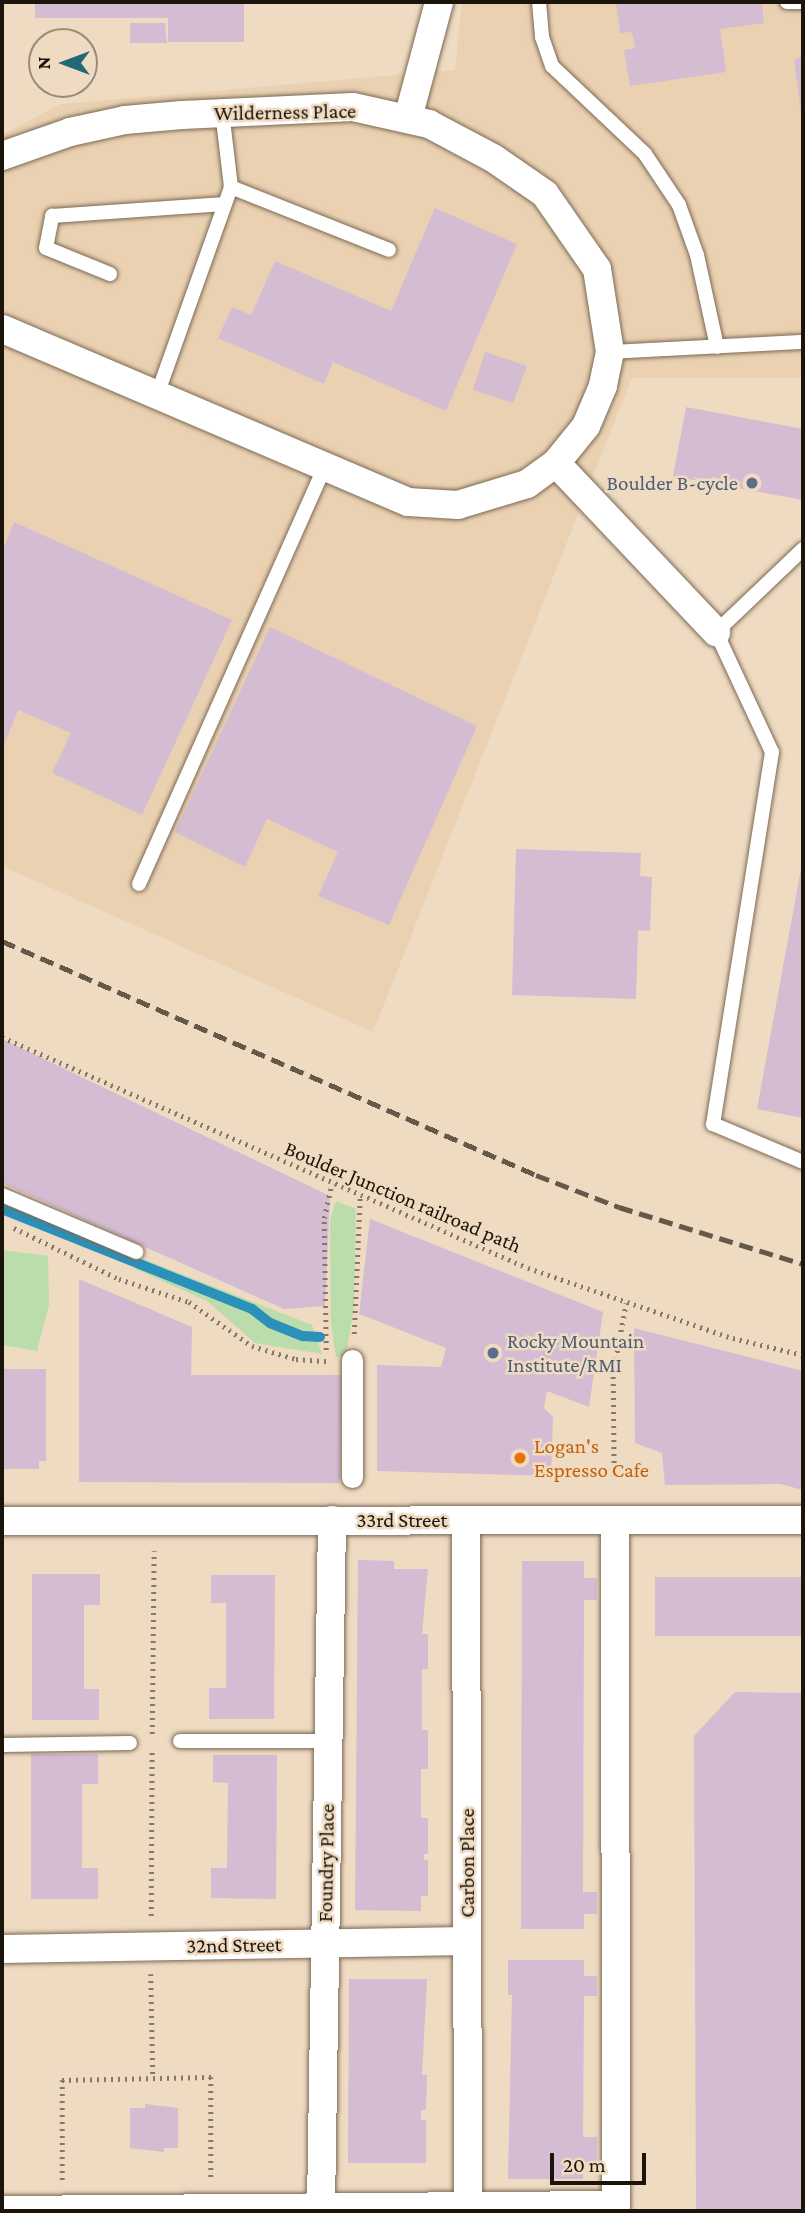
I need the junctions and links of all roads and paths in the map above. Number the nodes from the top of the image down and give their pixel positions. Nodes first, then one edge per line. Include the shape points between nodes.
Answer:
1 (439, 2) edge
2 (539, 2) edge
3 (787, 2) edge
4 (803, 2) edge
5 (222, 112) junction
6 (408, 118) junction
7 (2, 156) edge
8 (231, 187) junction
9 (225, 204) junction
10 (389, 250) dead end
11 (110, 274) dead end
12 (2, 329) edge
13 (803, 342) edge
14 (717, 346) junction
15 (610, 352) junction
16 (157, 395) junction
17 (556, 463) junction
18 (325, 467) junction
19 (803, 549) edge
20 (716, 632) junction
21 (139, 884) dead end
22 (2, 1037) edge
23 (803, 1163) edge
24 (332, 1184) junction
25 (2, 1195) edge
26 (360, 1196) junction
27 (2, 1223) edge
28 (136, 1252) dead end
29 (626, 1303) junction
30 (803, 1355) edge
31 (352, 1360) junction
32 (327, 1361) junction
33 (352, 1477) dead end
34 (614, 1477) dead end
35 (154, 1520) junction
36 (332, 1520) junction
37 (466, 1520) junction
38 (614, 1520) junction
39 (803, 1520) edge
40 (2, 1521) edge
41 (180, 1741) dead end
42 (328, 1741) junction
43 (130, 1743) dead end
44 (2, 1745) edge
45 (141, 1758) dead end
46 (166, 1758) dead end
47 (152, 1759) junction
48 (467, 1941) junction
49 (325, 1943) junction
50 (150, 1946) junction
51 (2, 1949) edge
52 (153, 2078) junction
53 (321, 2207) junction
54 (211, 2208) junction
55 (468, 2208) edge
56 (62, 2209) junction
57 (2, 2210) edge
58 (161, 2210) edge

1 - 6 street
2 - 14 lane via 542,37 552,66 645,153 679,205 697,255
3 - 4 lane
5 - 6 street, Wilderness Place via 353,107
5 - 7 street, Wilderness Place via 125,120 70,132
5 - 8 lane
6 - 15 street, Wilderness Place via 493,158 545,194 597,269
8 - 9 lane
8 - 10 lane
9 - 11 lane via 52,216 46,248
9 - 16 lane
12 - 16 street, Wilderness Place
13 - 14 lane
14 - 15 lane
15 - 17 street, Wilderness Place via 603,386 586,426
16 - 18 street, Wilderness Place
17 - 18 street, Wilderness Place via 527,484 458,505 408,502
17 - 20 street
18 - 21 lane
19 - 20 lane
20 - 23 lane via 772,752 713,1124
22 - 24 path, Boulder Junction railroad path
24 - 26 path, Boulder Junction railroad path
24 - 32 path via 324,1218
25 - 28 lane
26 - 29 path, Boulder Junction railroad path via 528,1268
26 - 31 path
27 - 32 path via 119,1279 189,1302 252,1346 296,1359
29 - 30 path, Boulder Junction railroad path
29 - 34 path via 613,1373
31 - 32 path
31 - 33 street
35 - 36 street, 33rd Street
35 - 40 street, 33rd Street
35 - 47 path
36 - 37 street, 33rd Street
36 - 42 street, Foundry Place
37 - 38 street, 33rd Street
37 - 48 street, Carbon Place
38 - 39 street, 33rd Street
38 - 55 street via 616,2205
41 - 42 lane
42 - 49 street, Foundry Place
43 - 44 lane
45 - 47 path
46 - 47 path
47 - 50 path
48 - 49 street, 32nd Street
48 - 55 street, Carbon Place
49 - 50 street, 32nd Street
49 - 53 street, Foundry Place
50 - 51 street, 32nd Street
50 - 52 path
52 - 54 path via 211,2077
52 - 56 path via 62,2080
53 - 54 street
53 - 55 street
54 - 58 street
56 - 57 street
56 - 58 street

